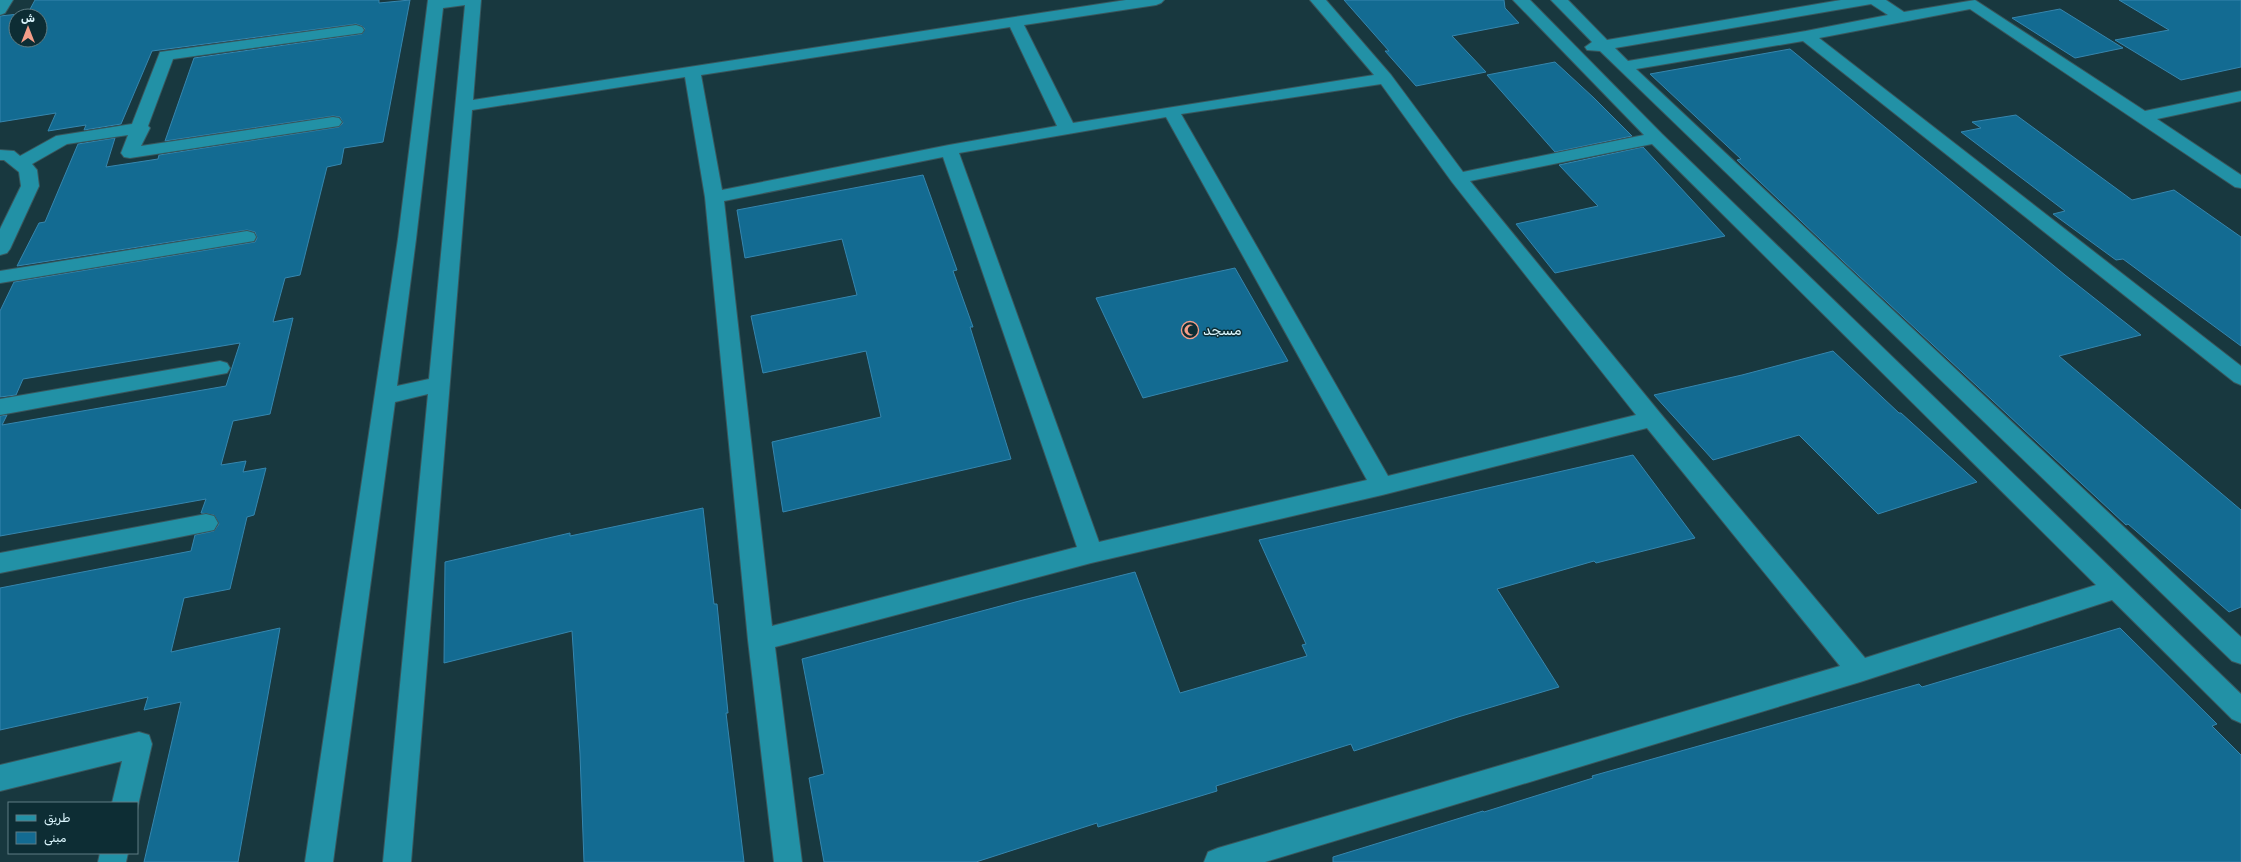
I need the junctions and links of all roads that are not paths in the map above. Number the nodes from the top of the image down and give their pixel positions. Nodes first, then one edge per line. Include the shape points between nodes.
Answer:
1 (6, 0) edge
2 (468, 0) edge
3 (473, 0) edge
4 (1156, 0) edge
5 (1318, 0) edge
6 (1521, 0) edge
7 (1559, 0) edge
8 (1868, 0) edge
9 (1876, 0) edge
10 (1993, 0) edge
11 (436, 2) edge
12 (1846, 2) edge
13 (1973, 4) junction
14 (0, 10) edge
15 (1901, 17) junction
16 (1015, 22) junction
17 (1874, 22) junction
18 (356, 30) dead end
19 (1806, 36) junction
20 (1603, 45) junction
21 (1572, 52) junction
22 (1624, 66) junction
23 (692, 72) junction
24 (1385, 78) junction
25 (2241, 96) edge
26 (465, 106) junction
27 (1171, 111) junction
28 (2142, 117) junction
29 (333, 122) dead end
30 (141, 128) junction
31 (1066, 129) junction
32 (1656, 138) junction
33 (950, 150) junction
34 (0, 155) edge
35 (19, 164) junction
36 (1458, 178) junction
37 (2241, 183) edge
38 (714, 198) junction
39 (247, 237) dead end
40 (0, 249) edge
41 (0, 277) edge
42 (220, 368) dead end
43 (2241, 377) edge
44 (440, 384) junction
45 (385, 396) junction
46 (0, 407) edge
47 (1652, 419) junction
48 (1382, 486) junction
49 (206, 523) dead end
50 (1090, 553) junction
51 (0, 563) edge
52 (2116, 589) junction
53 (761, 640) junction
54 (2241, 653) edge
55 (1860, 671) junction
56 (2241, 711) edge
57 (0, 778) edge
58 (126, 802) edge
59 (319, 862) edge
60 (397, 862) edge
61 (788, 862) edge
62 (1218, 862) edge

1 - 14 street
2 - 11 street
3 - 26 street
4 - 16 street
5 - 24 street
6 - 21 street
7 - 20 street
8 - 12 street
9 - 15 street
10 - 13 street
11 - 45 street
12 - 17 street
12 - 20 street
13 - 15 street
13 - 28 street
15 - 17 street
16 - 23 street
16 - 31 street
17 - 19 street
18 - 30 street via 166,55
19 - 22 street
19 - 43 street
20 - 21 street
20 - 22 street
21 - 32 street
22 - 54 street
23 - 26 street
23 - 38 street
24 - 27 street
24 - 36 street
25 - 28 street
26 - 44 street
27 - 31 street
27 - 48 street
28 - 37 street
29 - 30 street via 130,153
30 - 35 street via 62,140
31 - 33 street
32 - 36 street
32 - 52 street
33 - 38 street
33 - 50 street
34 - 35 street via 8,155
35 - 40 street via 28,170 30,186
36 - 47 street
38 - 53 street
39 - 41 street
42 - 46 street
44 - 45 street
44 - 60 street
45 - 59 street
47 - 48 street
47 - 55 street
48 - 50 street
49 - 51 street
50 - 53 street
52 - 55 street
52 - 56 street
53 - 61 street
55 - 62 street
57 - 58 street via 139,744

